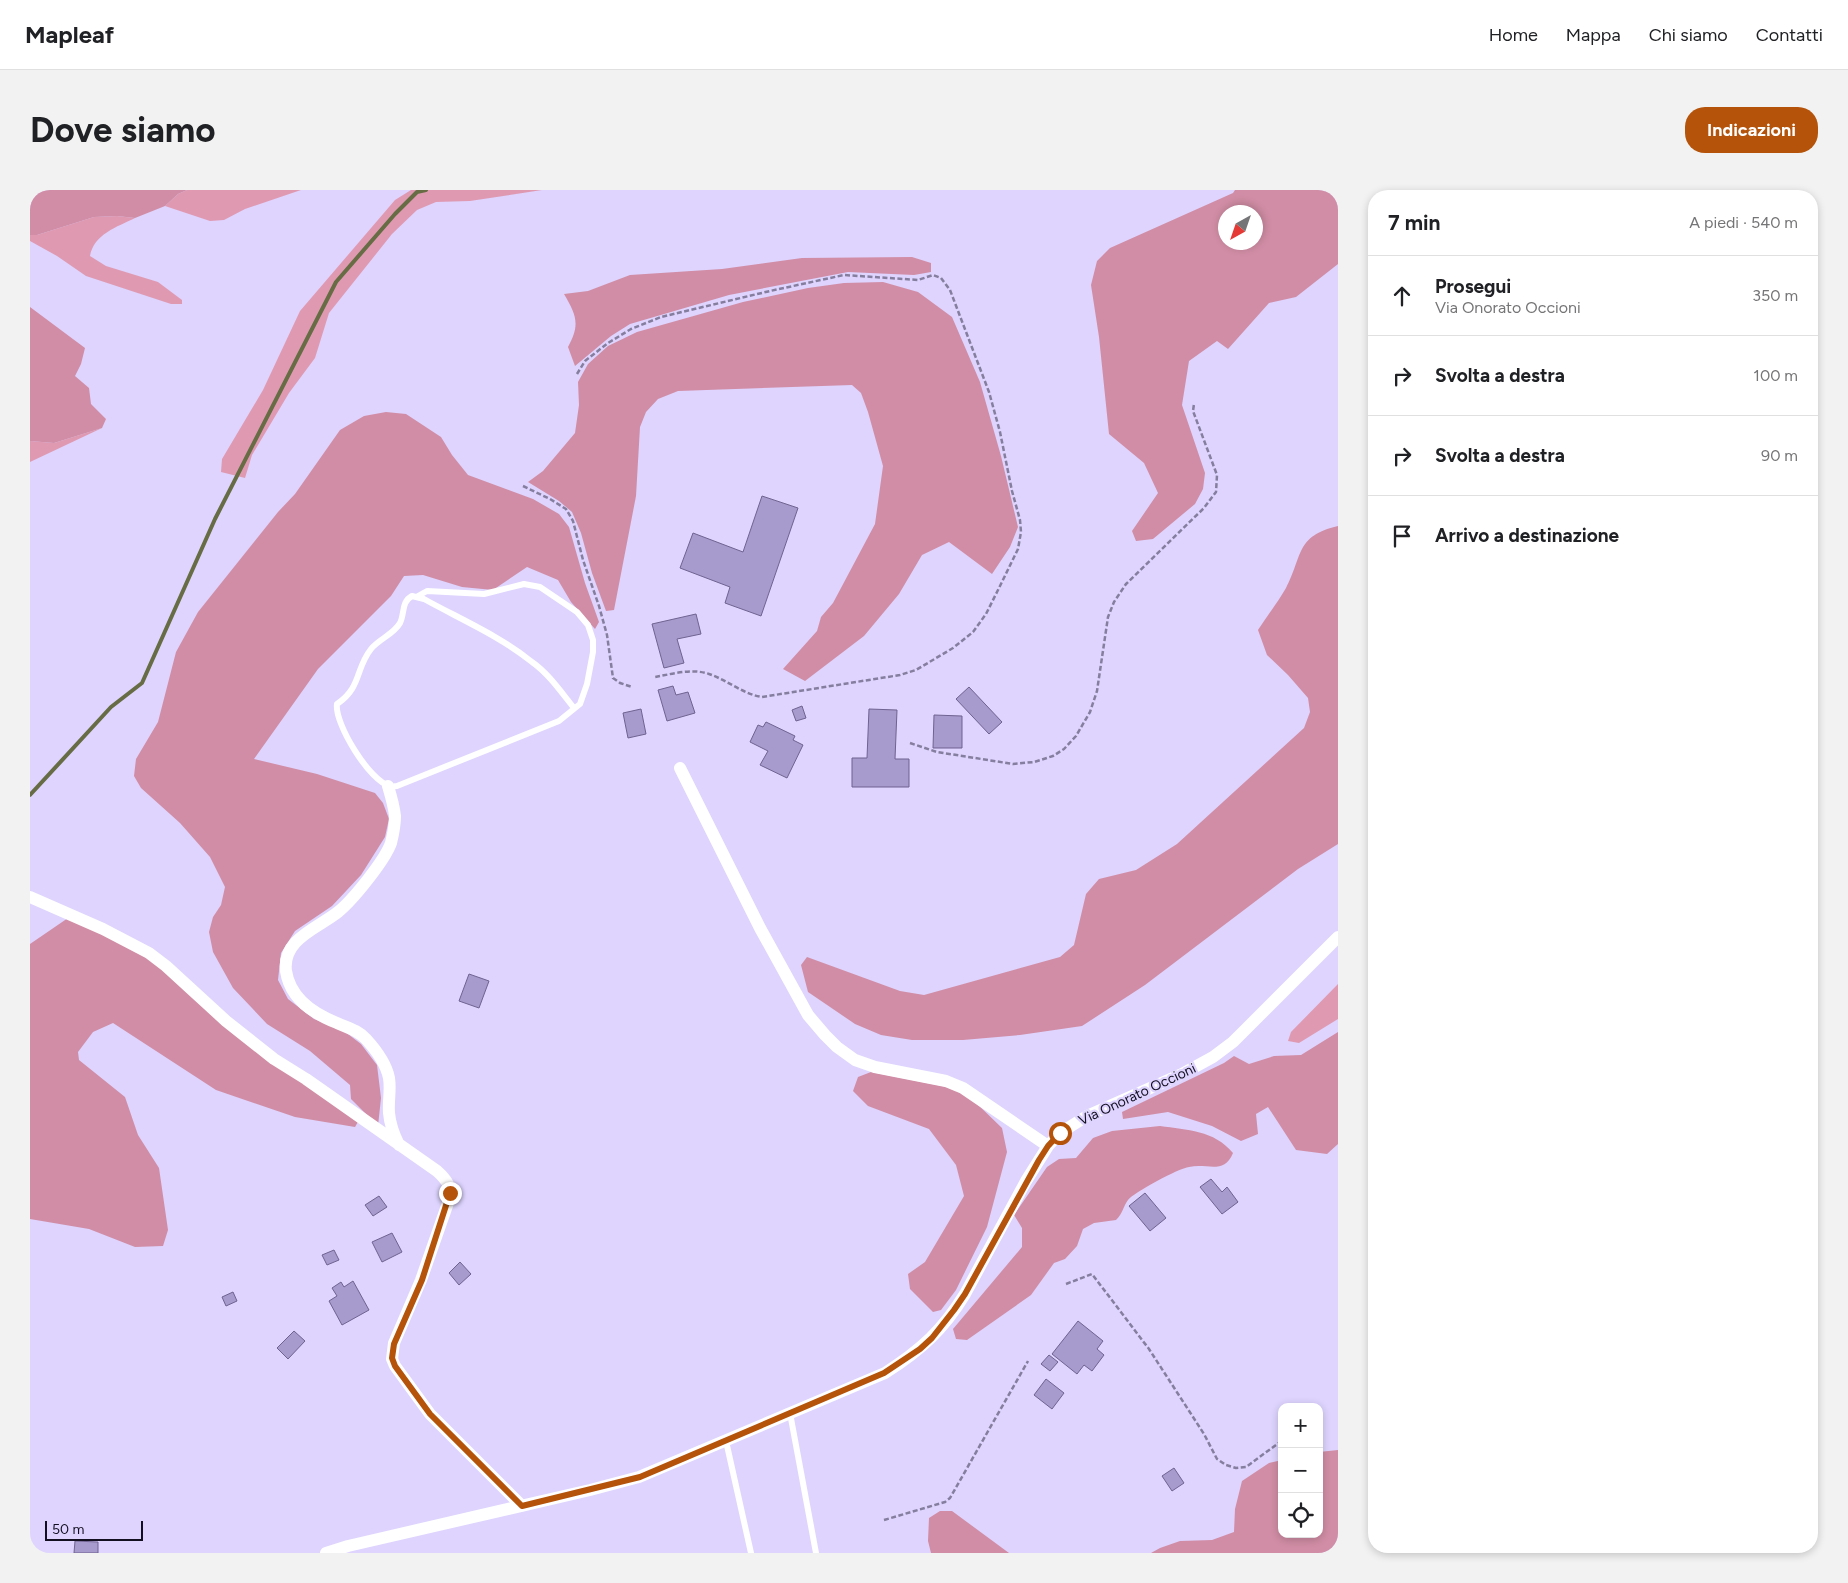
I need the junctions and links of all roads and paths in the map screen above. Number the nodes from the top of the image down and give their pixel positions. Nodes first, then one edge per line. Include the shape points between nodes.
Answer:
1 (577, 374) dead end
2 (1194, 404) dead end
3 (523, 486) dead end
4 (418, 596) junction
5 (655, 677) dead end
6 (632, 688) dead end
7 (574, 708) junction
8 (910, 743) dead end
9 (680, 768) dead end
10 (388, 786) junction
11 (30, 897) edge
12 (1338, 937) edge
13 (399, 1145) junction
14 (1048, 1146) junction
15 (1066, 1284) dead end
16 (1028, 1362) dead end
17 (790, 1413) junction
18 (726, 1441) junction
19 (1278, 1443) edge
20 (522, 1506) junction
21 (884, 1520) dead end
22 (326, 1553) edge
23 (751, 1553) edge
24 (816, 1553) edge

1 - 5 path via 585,360 608,343 661,317 844,275 918,280 933,275 941,278 950,290 989,392 1000,432 1020,520 1018,549 986,614 973,632 953,648 916,670 900,675 762,697 751,695 708,673 688,672
2 - 8 path via 1193,411 1217,476 1216,492 1204,508 1126,584 1114,602 1108,617 1097,691 1090,712 1076,736 1053,756 1013,764 937,752
3 - 6 path via 566,509 573,521 607,635 613,678
4 - 7 lane via 505,643 533,662
4 - 7 lane via 427,591 442,590 484,594 524,584 540,587 565,602 588,625 593,640 587,684 580,704
4 - 10 lane via 408,598 399,625 372,648 354,687 336,709 363,764
7 - 10 lane via 559,721 397,786
9 - 14 street via 765,936 808,1015 825,1035 855,1060 963,1088
10 - 13 street via 395,816 386,853 338,912 292,945 286,971 292,989 309,1008 355,1030 380,1056 389,1077 389,1112
11 - 13 street via 149,953 226,1022 274,1059
12 - 14 street, Via Onorato Occioni via 1233,1042 1213,1057 1167,1082 1087,1116 1060,1133
13 - 20 street via 437,1171 446,1180 450,1193 422,1280 394,1344 392,1358 430,1414
14 - 17 street, Via Onorato Occioni via 962,1299 932,1338 884,1373
15 - 19 path via 1092,1274 1149,1349 1218,1459 1236,1468 1246,1467
16 - 21 path via 950,1498
17 - 18 street, Via Onorato Occioni
17 - 24 lane
18 - 20 street, Via Onorato Occioni via 640,1477
18 - 23 lane
20 - 22 street, Via Onorato Occioni

